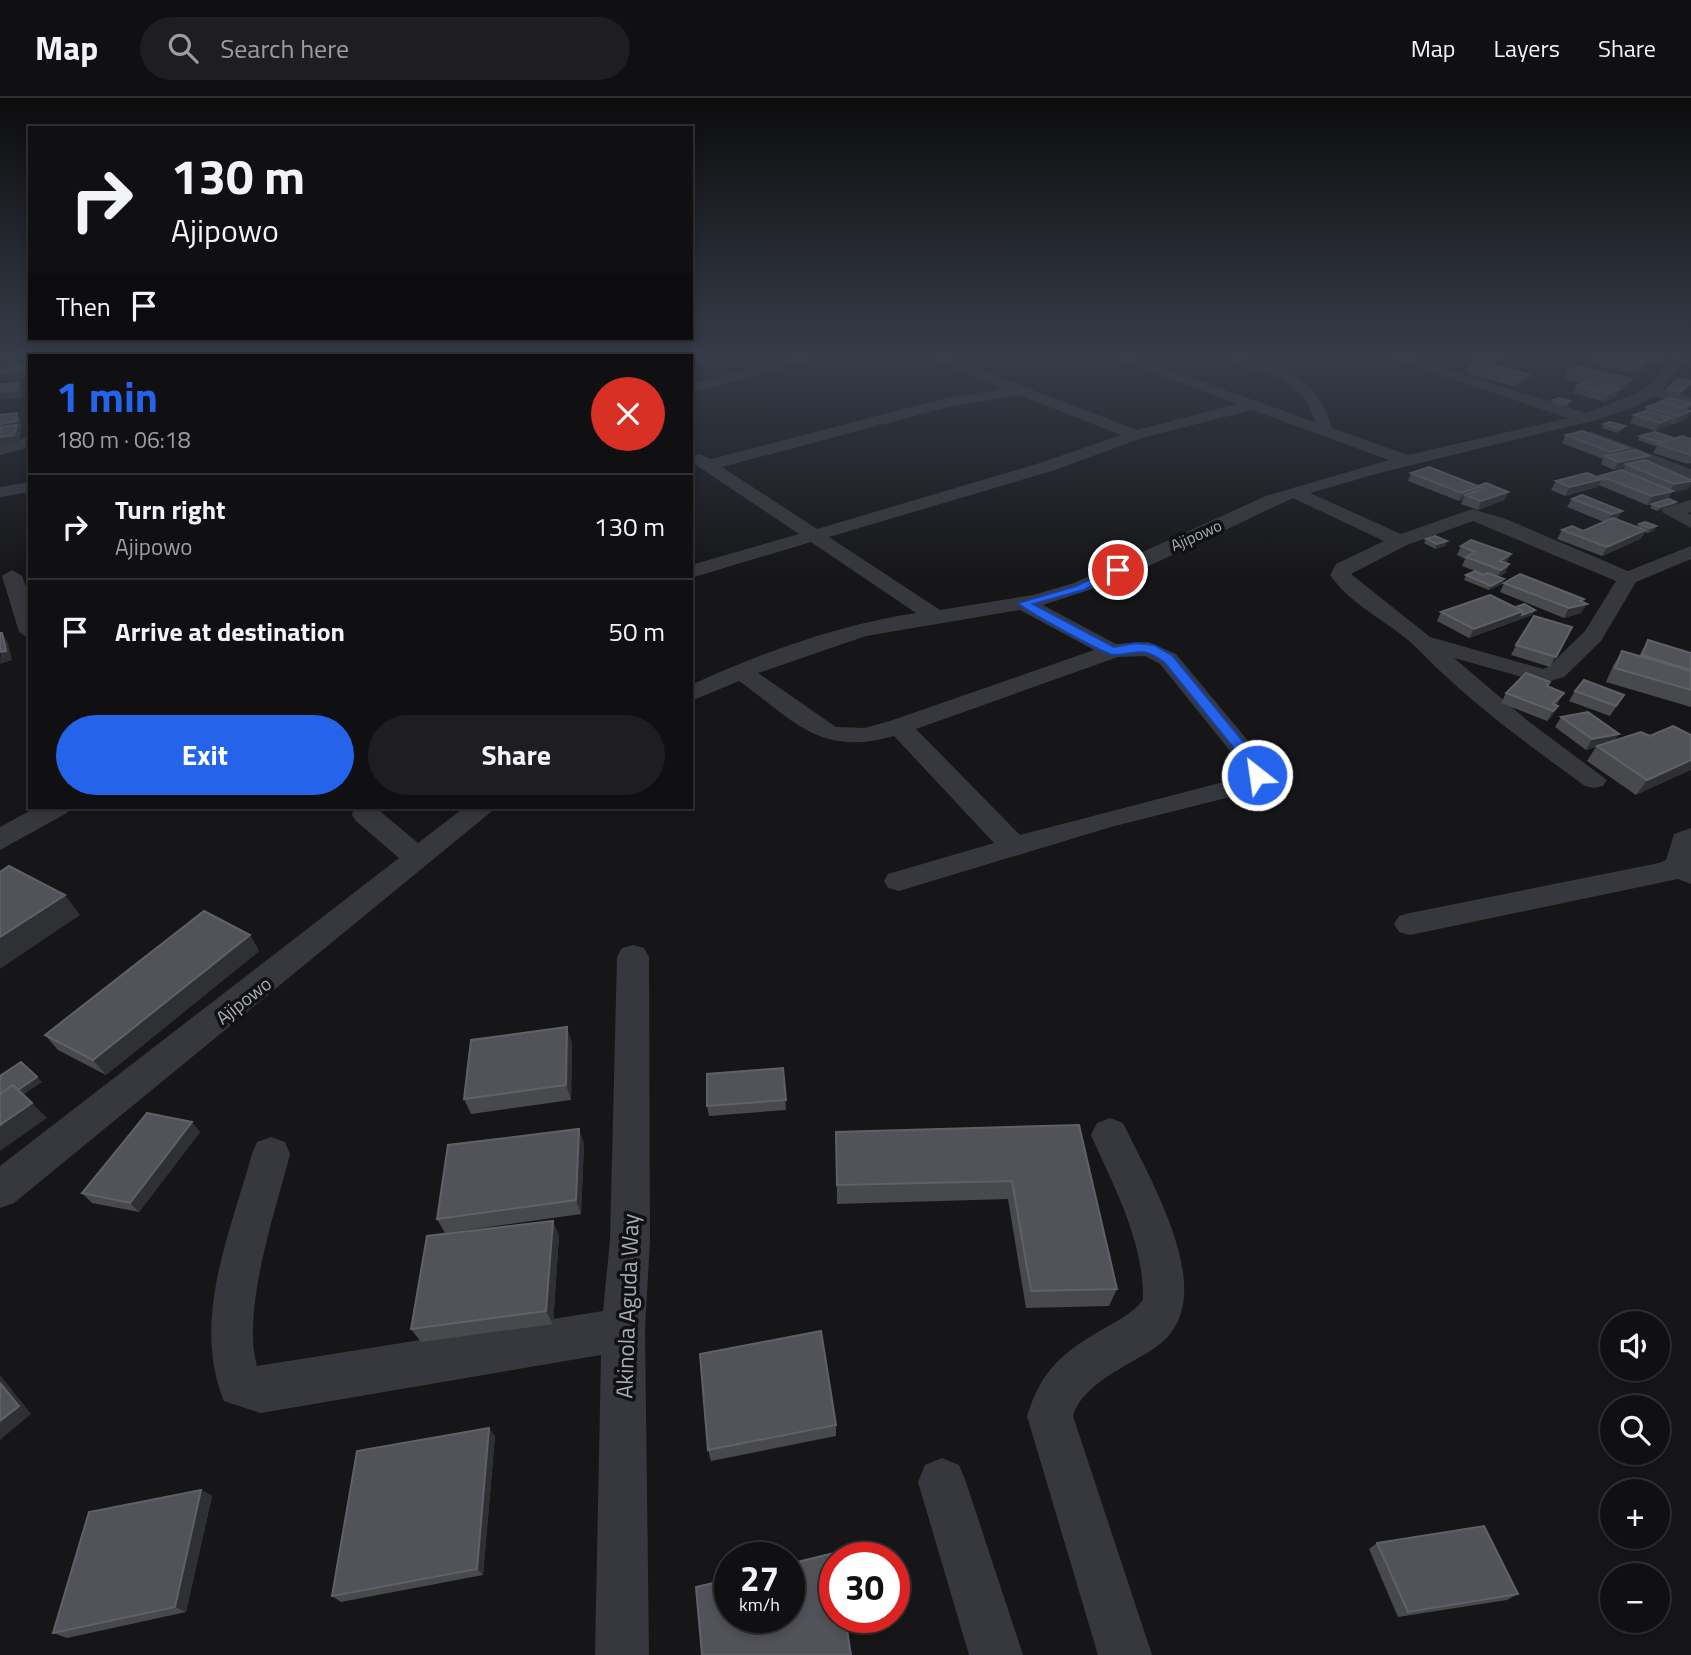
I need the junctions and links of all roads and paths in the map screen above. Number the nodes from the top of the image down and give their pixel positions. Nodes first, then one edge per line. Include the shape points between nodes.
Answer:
1 (824, 431) edge
2 (1124, 431) edge
3 (1153, 431) edge
4 (1325, 431) edge
5 (1535, 431) edge
6 (1575, 431) edge
7 (1136, 435) junction
8 (28, 443) edge
9 (0, 450) edge
10 (697, 459) edge
11 (1405, 460) junction
12 (1691, 475) edge
13 (28, 488) edge
14 (0, 492) edge
15 (1294, 492) junction
16 (1691, 506) edge
17 (1691, 522) edge
18 (814, 533) junction
19 (1400, 541) junction
20 (1691, 552) edge
21 (693, 571) edge
22 (12, 576) dead end
23 (1628, 578) junction
24 (1023, 603) junction
25 (17, 604) edge
26 (935, 616) junction
27 (28, 628) edge
28 (1422, 642) junction
29 (1113, 651) junction
30 (740, 671) junction
31 (693, 693) edge
32 (899, 726) junction
33 (1594, 780) dead end
34 (54, 809) edge
35 (368, 809) edge
36 (480, 809) edge
37 (0, 840) edge
38 (1014, 846) junction
39 (417, 858) junction
40 (1687, 859) edge
41 (899, 881) dead end
42 (1410, 925) dead end
43 (633, 957) dead end
44 (1110, 1135) dead end
45 (271, 1154) dead end
46 (0, 1190) edge
47 (623, 1329) junction
48 (942, 1482) dead end
49 (622, 1655) edge
50 (996, 1655) edge
51 (1125, 1655) edge

1 - 10 street
2 - 7 street
3 - 7 street
4 - 11 street
5 - 11 street, Ajipowo
6 - 12 street
7 - 18 street via 1049,466
8 - 9 street
10 - 18 street
11 - 15 street, Ajipowo
13 - 14 street
15 - 19 street
15 - 24 street, Ajipowo via 1080,588
16 - 17 street via 1671,512
18 - 21 street
18 - 26 street
19 - 23 street via 1472,515
19 - 28 street via 1343,568 1340,575
20 - 23 street
22 - 25 street
23 - 28 street via 1617,603 1574,659 1555,675 1524,673
24 - 26 street, Ajipowo
24 - 29 street
25 - 27 street
26 - 30 street, Ajipowo via 800,647
28 - 33 street via 1519,726
29 - 32 street
29 - 38 street via 1136,646 1154,649 1168,659 1256,766 1257,775 1248,784
30 - 31 street, Ajipowo
30 - 32 street via 828,733 865,737
32 - 38 street
34 - 37 street
35 - 39 street via 366,815 377,826
36 - 39 street, Ajipowo
38 - 41 street
39 - 46 street, Ajipowo
40 - 42 street via 1667,872
43 - 47 street, Akinola Aguda Way via 630,1240
44 - 51 street via 1162,1258 1166,1289 1158,1316 1083,1367 1056,1393 1050,1416
45 - 47 street via 231,1313 232,1366 240,1385 261,1390
47 - 49 street, Akinola Aguda Way
48 - 50 street

